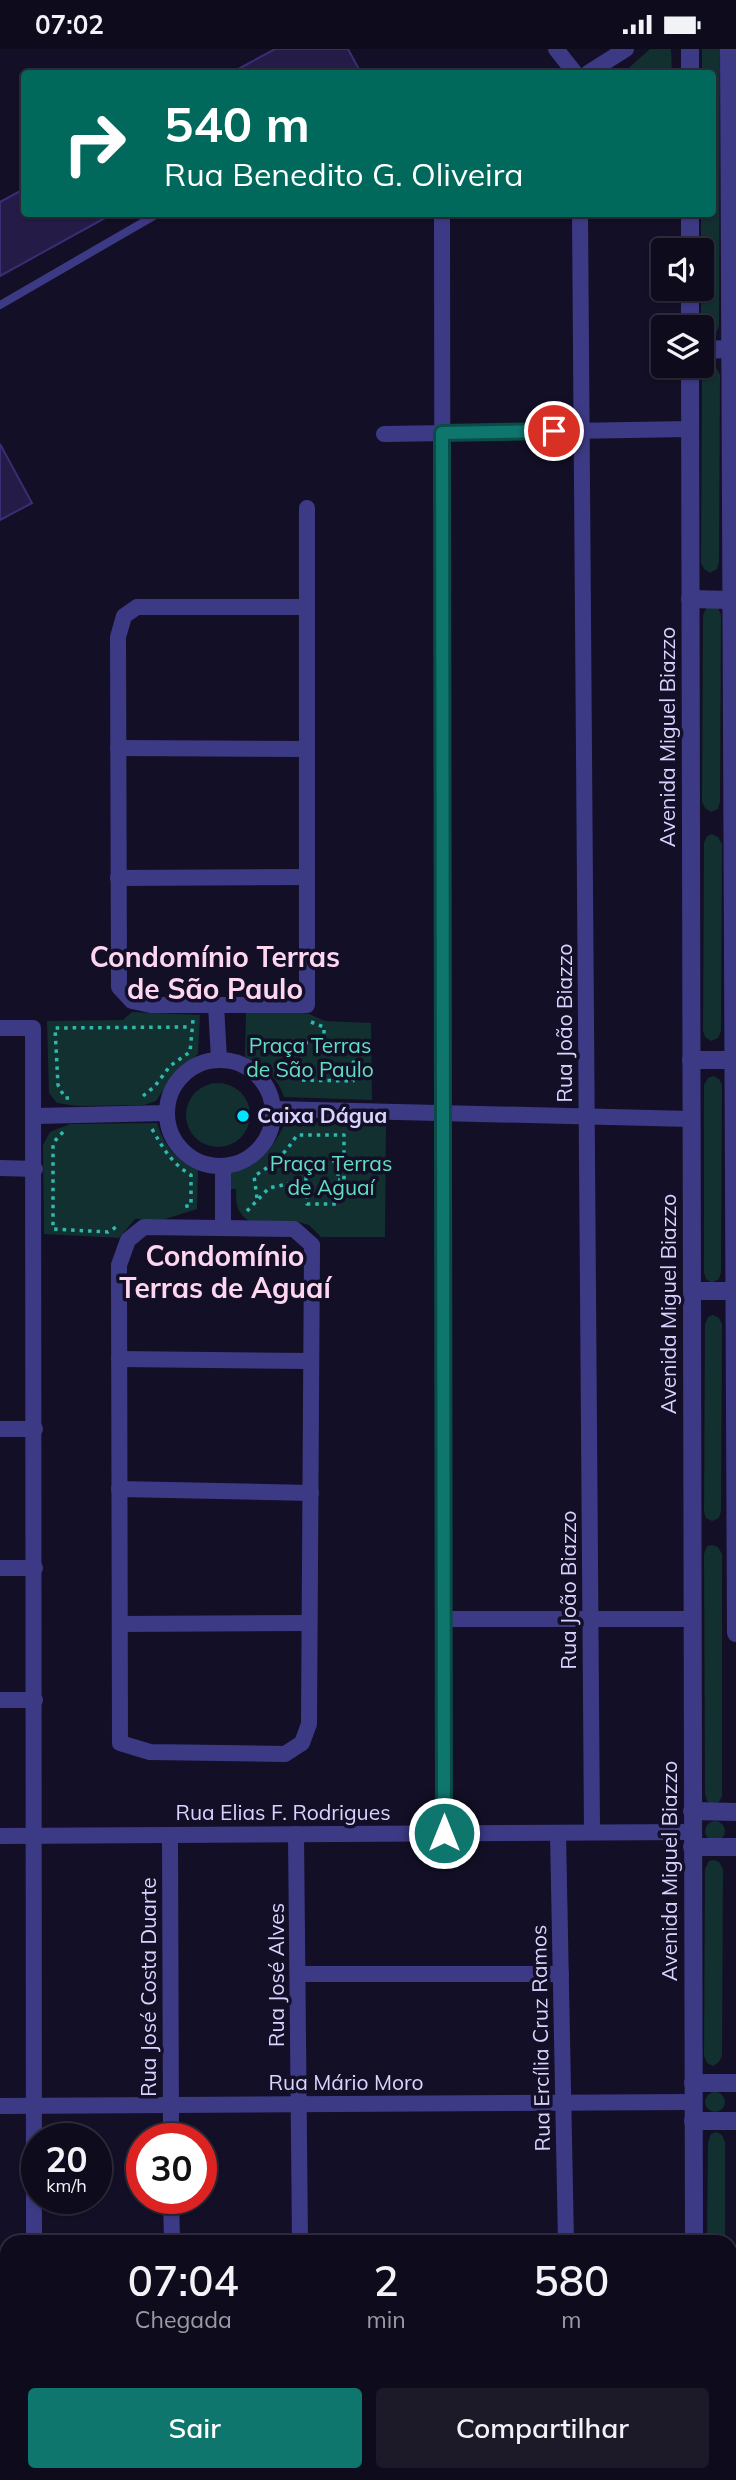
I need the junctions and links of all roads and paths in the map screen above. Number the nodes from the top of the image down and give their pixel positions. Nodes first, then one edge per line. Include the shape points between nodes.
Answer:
1 (556, 49) edge
2 (626, 49) edge
3 (690, 49) edge
4 (729, 49) edge
5 (573, 70) edge
6 (593, 70) edge
7 (690, 70) edge
8 (733, 215) edge
9 (152, 217) edge
10 (442, 217) edge
11 (580, 217) edge
12 (690, 217) edge
13 (690, 238) edge
14 (0, 305) edge
15 (730, 349) junction
16 (714, 350) edge
17 (690, 378) edge
18 (690, 429) junction
19 (582, 431) junction
20 (442, 433) junction
21 (384, 434) dead end
22 (734, 488) edge
23 (307, 507) dead end
24 (690, 599) junction
25 (732, 600) junction
26 (307, 607) junction
27 (734, 709) edge
28 (118, 748) junction
29 (307, 749) junction
30 (307, 877) junction
31 (118, 878) junction
32 (734, 950) edge
33 (196, 1005) junction
34 (216, 1005) junction
35 (308, 1020) dead end
36 (191, 1027) junction
37 (0, 1028) edge
38 (324, 1042) junction
39 (219, 1059) junction
40 (691, 1060) junction
41 (733, 1060) junction
42 (132, 1097) dead end
43 (78, 1098) dead end
44 (274, 1109) junction
45 (166, 1113) junction
46 (443, 1113) junction
47 (35, 1116) junction
48 (587, 1117) junction
49 (691, 1119) junction
50 (140, 1130) dead end
51 (71, 1132) dead end
52 (223, 1167) junction
53 (0, 1168) edge
54 (35, 1168) junction
55 (306, 1180) junction
56 (338, 1180) junction
57 (257, 1199) junction
58 (735, 1205) edge
59 (183, 1207) junction
60 (174, 1213) dead end
61 (243, 1217) dead end
62 (121, 1224) dead end
63 (198, 1228) junction
64 (223, 1228) junction
65 (692, 1291) junction
66 (734, 1291) junction
67 (119, 1359) junction
68 (311, 1361) junction
69 (735, 1384) edge
70 (0, 1429) edge
71 (34, 1429) junction
72 (119, 1489) junction
73 (310, 1493) junction
74 (0, 1568) edge
75 (34, 1568) junction
76 (736, 1614) edge
77 (443, 1619) junction
78 (590, 1619) junction
79 (693, 1619) junction
80 (310, 1623) junction
81 (120, 1624) junction
82 (736, 1633) edge
83 (0, 1700) edge
84 (34, 1700) junction
85 (692, 1811) junction
86 (736, 1812) edge
87 (592, 1832) junction
88 (444, 1833) junction
89 (558, 1833) junction
90 (296, 1834) junction
91 (170, 1835) junction
92 (0, 1836) edge
93 (35, 1836) junction
94 (692, 1839) junction
95 (736, 1847) edge
96 (298, 1974) junction
97 (561, 1974) junction
98 (693, 2083) junction
99 (736, 2083) edge
100 (564, 2102) junction
101 (693, 2102) junction
102 (299, 2104) junction
103 (170, 2105) junction
104 (0, 2106) edge
105 (34, 2106) junction
106 (693, 2121) junction
107 (736, 2121) edge
108 (171, 2123) edge
109 (171, 2214) edge
110 (34, 2235) edge
111 (172, 2235) edge
112 (300, 2235) edge
113 (566, 2235) edge
114 (694, 2235) edge

1 - 5 street
2 - 6 street
3 - 7 street
4 - 8 street
8 - 15 street
9 - 14 lane
10 - 20 street
11 - 19 street, Rua João Biazzo
12 - 13 street
15 - 16 street
15 - 22 street
17 - 18 street, Avenida Miguel Biazzo
18 - 19 street
18 - 24 street, Avenida Miguel Biazzo
19 - 20 street
19 - 48 street, Rua João Biazzo
20 - 21 street
20 - 46 street
22 - 25 street
23 - 26 street
24 - 25 street
24 - 40 street, Avenida Miguel Biazzo
25 - 27 street
26 - 28 street via 137,607 124,616 118,637
26 - 29 street
27 - 32 street
28 - 29 street
28 - 31 street
29 - 30 street
30 - 31 street
30 - 34 street via 307,1005
31 - 33 street via 119,987 132,1000 151,1005
32 - 41 street
33 - 34 street
33 - 36 path
34 - 39 street
35 - 38 path via 324,1027
36 - 42 path via 190,1052 170,1066 145,1096
36 - 43 path via 55,1028 58,1084 65,1098
37 - 47 street via 33,1028
38 - 38 path via 354,1043 353,1081 298,1080 298,1043
39 - 44 street via 256,1073
39 - 45 street via 198,1064 181,1076 170,1093
40 - 41 street
40 - 49 street, Avenida Miguel Biazzo
41 - 58 street
44 - 46 street
44 - 52 street via 271,1130 260,1149 243,1162
45 - 47 street
45 - 52 street via 171,1134 183,1152 201,1163
46 - 48 street
46 - 77 street
47 - 54 street
48 - 49 street
48 - 78 street, Rua João Biazzo
49 - 65 street, Avenida Miguel Biazzo
50 - 59 path via 152,1129 171,1161 191,1175 191,1205
51 - 62 path via 63,1132 53,1143 53,1229 108,1232
52 - 64 street
53 - 54 street
54 - 71 street
55 - 56 path via 307,1161 338,1161
55 - 56 path via 307,1204 338,1204
55 - 57 path via 269,1188
56 - 57 path via 344,1180 344,1135 297,1135 273,1165 254,1177
57 - 61 path
58 - 66 street
59 - 60 path
59 - 63 path
63 - 64 street
63 - 67 street via 144,1227 128,1240 119,1265
64 - 68 street via 294,1229 312,1245
65 - 66 street
65 - 79 street, Avenida Miguel Biazzo
66 - 69 street
67 - 68 street
67 - 72 street
68 - 73 street
69 - 76 street
70 - 71 street
71 - 75 street
72 - 73 street
72 - 81 street
73 - 80 street
74 - 75 street
75 - 84 street
76 - 82 street
77 - 78 street
77 - 88 street
78 - 79 street
78 - 87 street, Rua João Biazzo
79 - 85 street, Avenida Miguel Biazzo
80 - 81 street
80 - 81 street via 309,1724 302,1743 285,1754 150,1752 120,1743
83 - 84 street
84 - 93 street
85 - 86 street
85 - 94 street, Avenida Miguel Biazzo
87 - 89 street, Rua Elias F. Rodrigues
87 - 94 street, Rua Elias F. Rodrigues
88 - 89 street, Rua Elias F. Rodrigues
88 - 90 street, Rua Elias F. Rodrigues
89 - 97 street, Rua Ercília Cruz Ramos
90 - 91 street, Rua Elias F. Rodrigues
90 - 96 street, Rua José Alves
91 - 93 street, Rua Elias F. Rodrigues
91 - 103 street, Rua José Costa Duarte
92 - 93 street, Rua Elias F. Rodrigues
93 - 105 street
94 - 95 street
94 - 98 street, Avenida Miguel Biazzo
96 - 97 street
96 - 102 street, Rua José Alves
97 - 100 street, Rua Ercília Cruz Ramos
98 - 99 street
98 - 101 street, Avenida Miguel Biazzo
100 - 101 street, Rua Mário Moro
100 - 102 street, Rua Mário Moro
100 - 113 street, Rua Ercília Cruz Ramos
101 - 106 street, Avenida Miguel Biazzo
102 - 103 street, Rua Mário Moro
102 - 112 street, Rua José Alves
103 - 105 street, Rua Mário Moro
103 - 108 street, Rua José Costa Duarte
104 - 105 street, Rua Mário Moro
105 - 110 street
106 - 107 street
106 - 114 street, Avenida Miguel Biazzo
109 - 111 street

